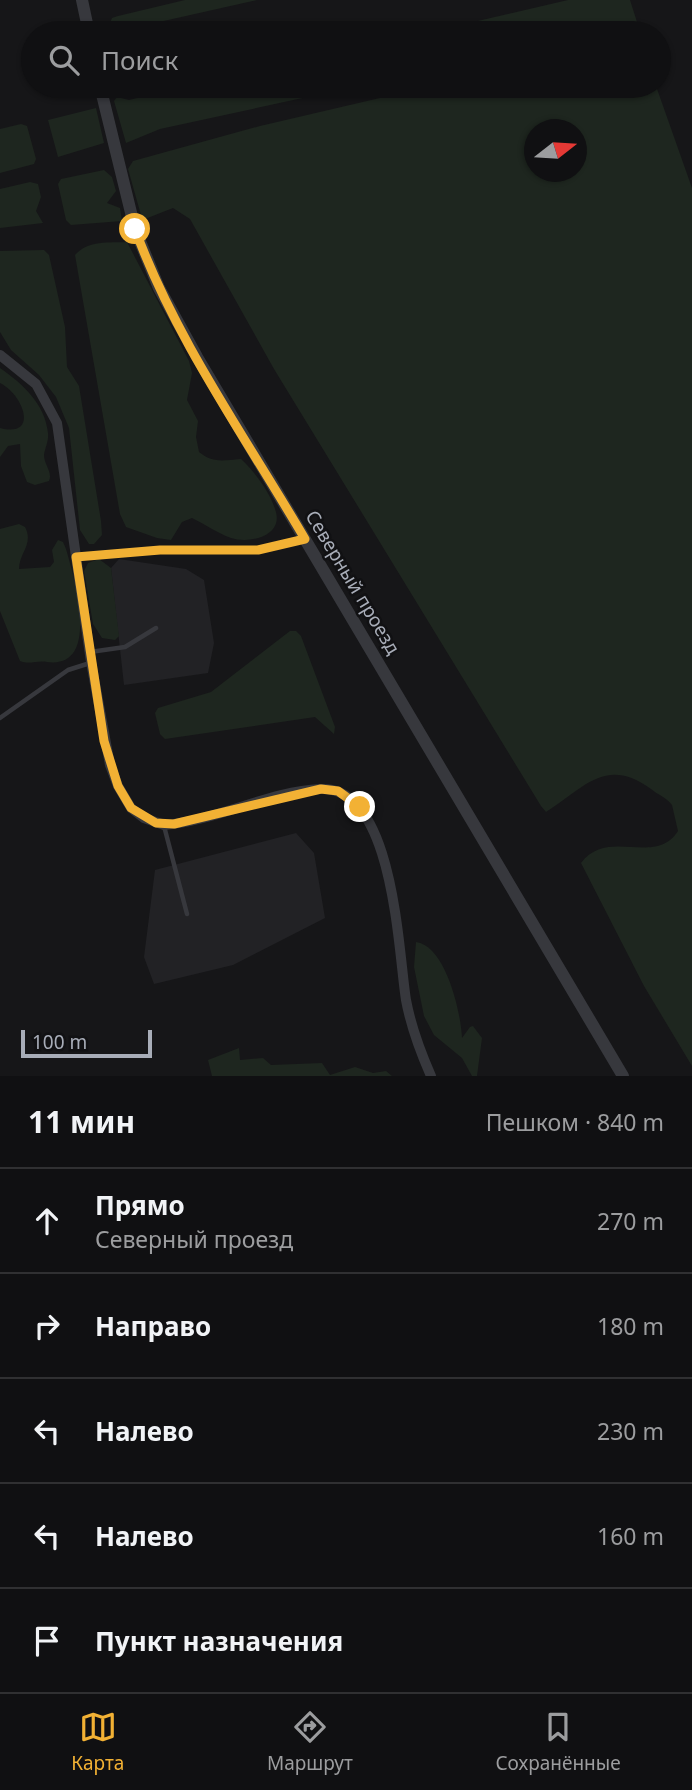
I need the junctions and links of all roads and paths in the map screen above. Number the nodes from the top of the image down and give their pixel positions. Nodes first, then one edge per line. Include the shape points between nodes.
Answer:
1 (82, 0) edge
2 (86, 21) edge
3 (103, 98) edge
4 (0, 355) edge
5 (305, 539) junction
6 (76, 557) junction
7 (156, 628) dead end
8 (90, 657) junction
9 (0, 718) edge
10 (164, 825) junction
11 (187, 914) dead end
12 (431, 1076) edge
13 (623, 1076) edge

1 - 2 street
3 - 5 street, Северный проезд via 146,259 191,347
4 - 6 street via 36,384 52,410 60,435
5 - 6 lane via 258,550 160,550
5 - 13 street, Северный проезд
6 - 8 street
7 - 8 lane via 131,645
8 - 9 lane
8 - 10 street via 104,741 118,786 137,813
10 - 11 lane
10 - 12 street via 321,789 338,791 355,802 371,824 385,861 407,1003

